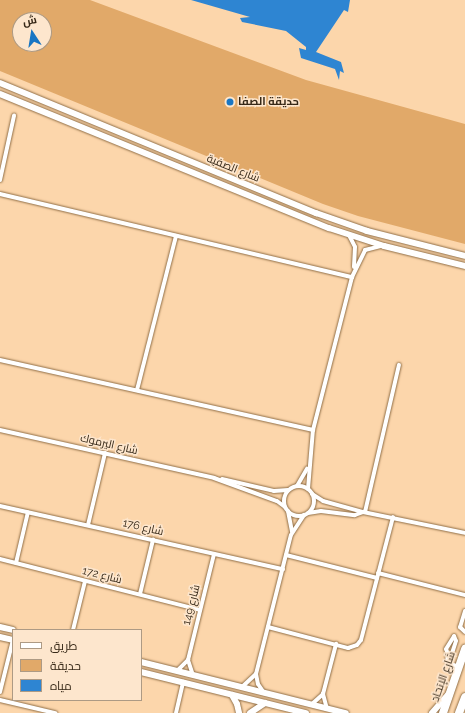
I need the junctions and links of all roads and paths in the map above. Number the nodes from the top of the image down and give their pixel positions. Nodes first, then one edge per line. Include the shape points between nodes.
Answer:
1 (0, 84) edge
2 (0, 94) edge
3 (14, 116) dead end
4 (0, 180) edge
5 (0, 194) edge
6 (349, 235) junction
7 (176, 236) junction
8 (384, 246) junction
9 (465, 256) edge
10 (465, 266) edge
11 (353, 275) junction
12 (0, 360) edge
13 (398, 365) dead end
14 (137, 390) junction
15 (0, 430) edge
16 (314, 430) junction
17 (105, 453) junction
18 (308, 467) junction
19 (214, 478) junction
20 (297, 486) junction
21 (308, 489) junction
22 (288, 490) junction
23 (312, 494) junction
24 (0, 506) edge
25 (287, 509) junction
26 (28, 512) junction
27 (364, 512) junction
28 (306, 514) junction
29 (393, 517) junction
30 (88, 525) junction
31 (465, 533) edge
32 (291, 535) junction
33 (153, 540) junction
34 (214, 554) junction
35 (286, 555) junction
36 (0, 559) edge
37 (16, 563) junction
38 (283, 569) junction
39 (378, 573) junction
40 (377, 578) junction
41 (85, 581) junction
42 (140, 594) junction
43 (465, 595) edge
44 (200, 610) junction
45 (465, 611) edge
46 (0, 627) edge
47 (268, 627) junction
48 (73, 629) edge
49 (460, 629) junction
50 (12, 630) edge
51 (465, 632) edge
52 (0, 637) edge
53 (12, 640) edge
54 (12, 644) edge
55 (336, 644) junction
56 (465, 649) edge
57 (188, 660) junction
58 (142, 662) edge
59 (458, 667) junction
60 (177, 671) junction
61 (142, 672) edge
62 (256, 674) junction
63 (194, 675) junction
64 (174, 680) junction
65 (183, 682) junction
66 (242, 687) junction
67 (451, 691) junction
68 (0, 692) edge
69 (264, 693) junction
70 (323, 694) junction
71 (232, 695) junction
72 (465, 697) edge
73 (0, 700) edge
74 (265, 703) junction
75 (312, 705) junction
76 (327, 709) junction
77 (55, 713) edge
78 (176, 713) edge
79 (239, 713) edge
80 (250, 713) edge
81 (306, 713) edge
82 (346, 713) edge
83 (432, 713) edge
84 (443, 713) edge
85 (459, 713) edge

1 - 9 main road, شارع الصفية via 316,213 367,231
2 - 6 main road, شارع الصفية
3 - 4 street
5 - 7 street
6 - 8 main road, شارع الصفية
6 - 11 street via 356,252
7 - 11 street
7 - 14 street
8 - 10 main road, شارع الصفية
8 - 11 street via 365,250
11 - 16 street
12 - 14 street
13 - 27 street
14 - 16 street
15 - 17 street, شارع اليرموك
16 - 18 street
17 - 19 street, شارع اليرموك
17 - 30 street
18 - 20 street
18 - 21 street
19 - 22 street, شارع اليرموك via 274,491
19 - 25 street, شارع اليرموك
20 - 21 street
20 - 22 street
21 - 23 street
22 - 25 street via 284,498
23 - 27 street via 323,501
23 - 28 street via 314,502
24 - 26 street, شارع 176
25 - 28 street via 295,515
25 - 32 street
26 - 30 street, شارع 176
26 - 37 street
27 - 28 street via 355,515 321,511
27 - 29 street
28 - 32 street
29 - 31 street
29 - 39 street
30 - 33 street, شارع 176
32 - 35 street
33 - 34 street, شارع 176
33 - 42 street
34 - 38 street, شارع 176
34 - 44 street, شارع 149
35 - 38 street
35 - 40 street
36 - 37 street, شارع 172
37 - 41 street, شارع 172
38 - 47 street
39 - 40 street
39 - 43 street
40 - 55 street via 360,643 351,648
41 - 42 street, شارع 172
41 - 48 street
42 - 44 street, شارع 172
44 - 57 street, شارع 149
45 - 49 street
46 - 50 main road
47 - 55 street
47 - 62 street
49 - 51 street
49 - 59 street via 455,636 457,640 452,652 448,654 447,662
52 - 53 main road
54 - 68 street
55 - 70 street
56 - 59 highway, شارع الإتحاد
57 - 60 street
57 - 63 street
58 - 60 main road
59 - 67 highway, شارع الإتحاد
60 - 63 main road
60 - 64 main road
61 - 64 main road
62 - 66 street
62 - 69 street via 258,684
63 - 66 main road
64 - 65 main road
65 - 71 main road
65 - 78 street
66 - 69 main road
67 - 83 main road
67 - 84 highway, شارع الإتحاد
69 - 75 main road
70 - 75 street
70 - 76 street
71 - 74 main road
71 - 79 main road
72 - 85 highway
73 - 77 street
74 - 80 main road
74 - 81 main road
75 - 76 main road
76 - 82 main road

